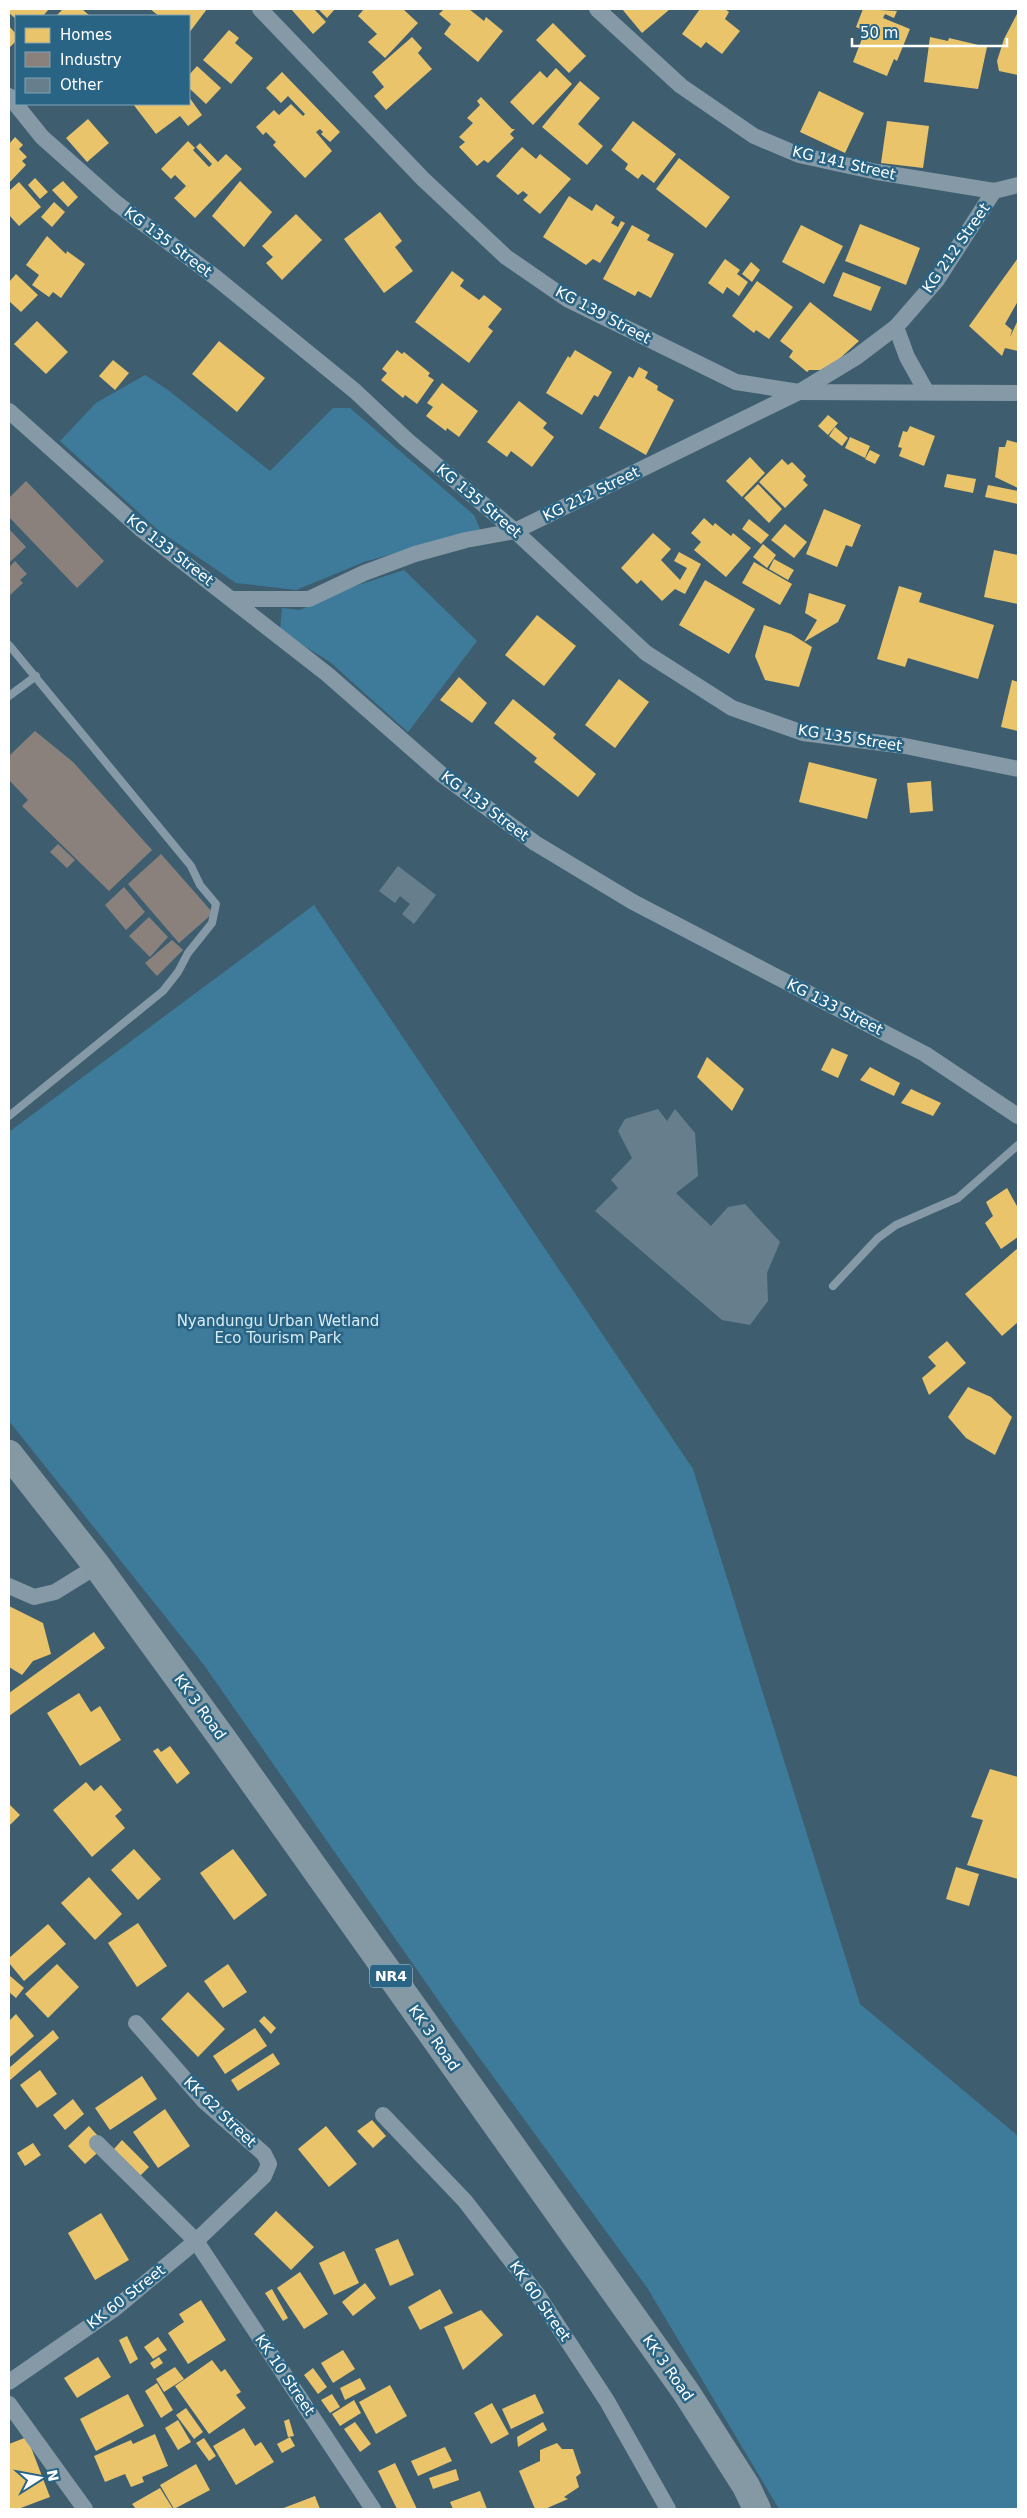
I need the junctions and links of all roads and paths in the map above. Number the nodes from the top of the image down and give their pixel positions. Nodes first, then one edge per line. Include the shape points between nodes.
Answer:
1 (260, 9) edge
2 (597, 9) edge
3 (16, 105) edge
4 (1018, 185) edge
5 (994, 192) junction
6 (896, 327) junction
7 (926, 391) junction
8 (799, 392) junction
9 (1018, 392) edge
10 (9, 411) edge
11 (515, 531) junction
12 (232, 599) junction
13 (9, 645) edge
14 (36, 676) junction
15 (9, 696) edge
16 (1018, 769) edge
17 (9, 1116) edge
18 (1018, 1116) edge
19 (1018, 1145) edge
20 (833, 1286) dead end
21 (9, 1454) edge
22 (97, 1566) junction
23 (9, 1586) edge
24 (136, 2023) dead end
25 (383, 2114) dead end
26 (97, 2143) dead end
27 (236, 2203) joint
28 (196, 2241) junction
29 (9, 2382) edge
30 (9, 2404) edge
31 (85, 2509) edge
32 (373, 2509) edge
33 (668, 2509) edge
34 (757, 2509) edge

1 - 8 street, KG 139 Street via 422,179 514,262 567,299 736,382
2 - 5 street, KG 141 Street via 681,86 754,136 799,156
3 - 11 street, KG 135 Street via 42,137 116,203 215,277 355,391 407,440
4 - 5 street, KG 141 Street
5 - 6 street, KG 212 Street via 937,280
6 - 7 street via 907,357
6 - 8 street, KG 212 Street via 855,358
7 - 8 street, KG 139 Street
7 - 9 street, KG 139 Street
8 - 11 street, KG 212 Street
10 - 12 street, KG 133 Street via 142,530
11 - 12 street, KG 212 Street via 414,554 309,599
11 - 16 street, KG 135 Street via 646,653 732,708 803,733 905,746
12 - 18 street, KG 133 Street via 327,674 442,774 535,843 633,902 925,1054
13 - 14 lane
14 - 15 lane
14 - 17 lane via 192,866 200,884 216,904 212,923 163,991
19 - 20 lane via 958,1198 896,1225 878,1238
21 - 22 highway, KK 3 Road / NR4
22 - 23 street via 55,1592 34,1597
22 - 34 highway, KK 3 Road / NR4 via 686,2392 746,2486
24 - 27 street, KK 62 Street via 204,2101 264,2154 269,2164 264,2176
25 - 33 street, KK 60 Street via 465,2201 537,2294 608,2401
26 - 28 street, KK 10 Street
27 - 28 street, KK 60 Street
28 - 29 street, KK 60 Street via 113,2310
28 - 32 street, KK 10 Street
30 - 31 street

